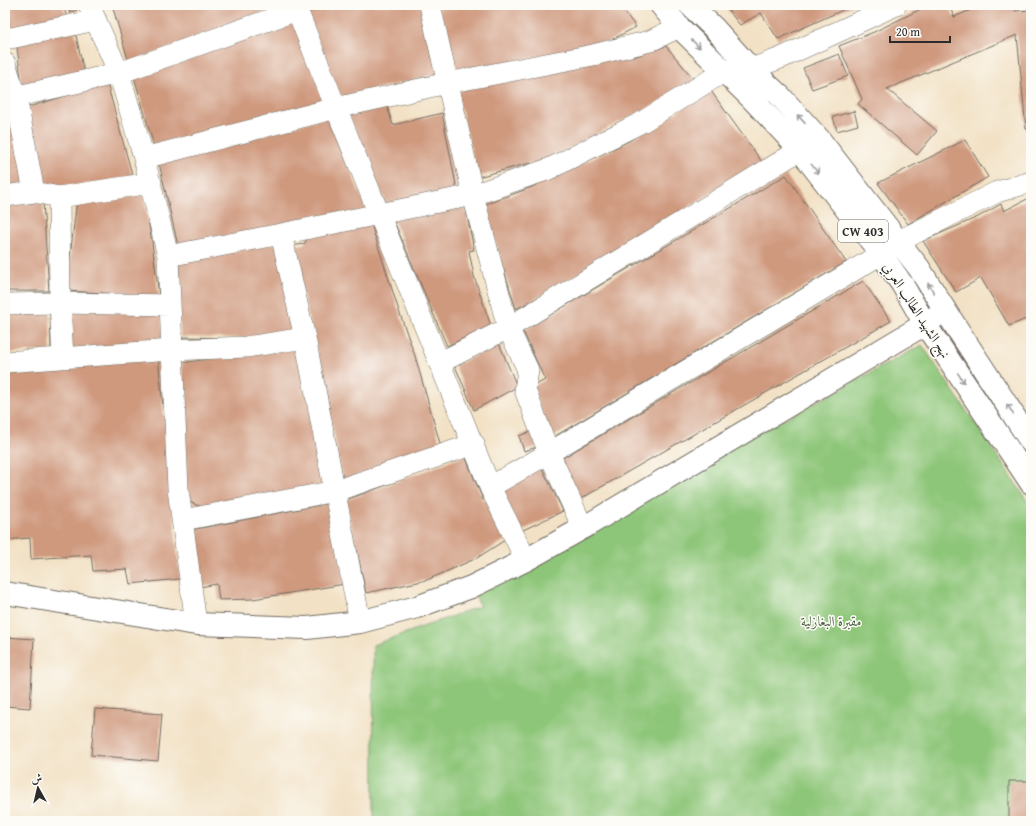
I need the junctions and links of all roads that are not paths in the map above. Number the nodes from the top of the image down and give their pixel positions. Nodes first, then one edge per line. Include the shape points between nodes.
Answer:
1 (430, 5) edge
2 (661, 5) edge
3 (690, 5) edge
4 (896, 5) edge
5 (296, 7) edge
6 (93, 13) edge
7 (679, 27) junction
8 (5, 37) edge
9 (5, 63) edge
10 (751, 69) junction
11 (725, 71) junction
12 (119, 73) junction
13 (447, 83) junction
14 (11, 98) edge
15 (336, 108) junction
16 (800, 150) junction
17 (144, 158) junction
18 (1031, 182) edge
19 (151, 183) junction
20 (34, 192) junction
21 (473, 195) junction
22 (5, 196) edge
23 (59, 197) junction
24 (380, 214) junction
25 (282, 234) junction
26 (899, 241) junction
27 (881, 254) junction
28 (168, 256) junction
29 (60, 303) junction
30 (5, 304) edge
31 (170, 305) junction
32 (945, 310) junction
33 (925, 324) junction
34 (508, 328) junction
35 (305, 338) junction
36 (172, 350) junction
37 (63, 358) junction
38 (5, 362) edge
39 (439, 363) junction
40 (1031, 441) edge
41 (474, 444) junction
42 (549, 453) junction
43 (1031, 483) edge
44 (490, 487) junction
45 (336, 491) junction
46 (182, 520) junction
47 (584, 528) junction
48 (526, 560) junction
49 (5, 594) edge
50 (360, 622) junction
51 (196, 624) junction

1 - 13 street
2 - 7 main road, نهج الشهيد الطالب العربي / CW 403
3 - 10 main road, نهج الشهيد الطالب العربي / CW 403
4 - 10 street via 781,58
5 - 12 street
5 - 15 street
6 - 8 street via 11,38
6 - 12 street
7 -> 11 main road, نهج الشهيد الطالب العربي / CW 403
7 - 13 street via 650,41 594,55
9 - 14 street
10 - 11 street
26 -> 10 main road, نهج الشهيد الطالب العربي / CW 403 via 820,140
11 - 16 main road, نهج الشهيد الطالب العربي / CW 403
11 - 21 street via 642,122 549,169
12 - 14 street
12 - 17 street
13 - 15 street
13 - 21 street
14 - 20 street
15 - 17 street
15 - 24 street
16 -> 27 main road, نهج الشهيد الطالب العربي / CW 403
16 - 34 street
17 - 19 street
18 - 26 street via 997,192
19 - 23 street
19 - 28 street
20 - 22 street
20 - 23 street
21 - 24 street
21 - 34 street
23 - 29 street
24 - 25 street
24 - 39 street
25 - 28 street
25 - 35 street
32 -> 26 main road, نهج الشهيد الطالب العربي / CW 403
27 - 33 main road, نهج الشهيد الطالب العربي / CW 403
27 - 42 street
28 - 31 street
29 - 30 street
29 - 31 street
29 - 37 street
31 - 36 street
32 - 33 main road
40 -> 32 main road, نهج الشهيد الطالب العربي / CW 403
33 -> 43 main road, نهج الشهيد الطالب العربي / CW 403
33 - 47 main road
34 - 39 street
34 - 42 street via 528,370 525,390
35 - 36 street via 246,347
35 - 45 street
36 - 37 street
36 - 46 street via 178,489
37 - 38 street
39 - 41 street
41 - 44 street
41 - 45 street
42 - 44 street
42 - 47 street
44 - 48 street
45 - 46 street
45 - 50 street
46 - 51 street
47 - 48 main road
48 - 50 main road via 471,587 417,607
49 - 51 main road
50 - 51 main road via 307,628

